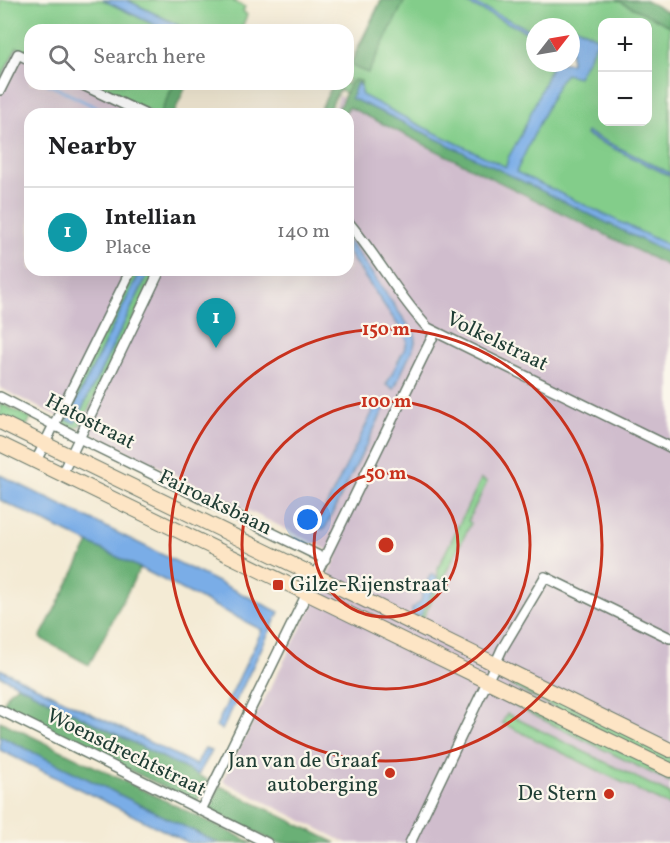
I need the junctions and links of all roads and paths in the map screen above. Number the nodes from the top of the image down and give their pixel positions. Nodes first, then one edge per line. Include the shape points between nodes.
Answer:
1 (24, 57) edge
2 (0, 90) edge
3 (94, 90) edge
4 (131, 108) edge
5 (354, 229) edge
6 (128, 276) edge
7 (157, 276) edge
8 (435, 333) junction
9 (0, 397) edge
10 (0, 422) edge
11 (54, 425) junction
12 (79, 438) junction
13 (0, 444) edge
14 (45, 444) junction
15 (670, 447) edge
16 (71, 456) junction
17 (36, 461) junction
18 (62, 474) junction
19 (325, 559) junction
20 (316, 576) junction
21 (307, 594) junction
22 (670, 638) edge
23 (495, 663) junction
24 (487, 682) junction
25 (0, 710) edge
26 (670, 750) edge
27 (670, 770) edge
28 (201, 810) junction
29 (267, 843) edge
30 (410, 843) edge

1 - 2 street via 18,54
3 - 4 street
5 - 8 street, Volkelstraat via 415,314
6 - 11 street
7 - 12 street
8 - 15 street, Volkelstraat
8 - 19 street
9 - 11 street, Hatostraat
10 - 14 main road, Fairoaksbaan
11 - 12 street, Hatostraat
11 - 14 street
12 - 16 street
12 - 19 street, Hatostraat
13 - 17 main road, Fairoaksbaan
14 - 16 main road, Fairoaksbaan
14 - 17 street
16 - 18 street
16 - 20 main road, Fairoaksbaan
17 - 18 main road, Fairoaksbaan
18 - 21 main road, Fairoaksbaan
19 - 20 street
20 - 21 street
20 - 23 main road, Fairoaksbaan
21 - 24 main road, Fairoaksbaan
21 - 28 street
22 - 23 street via 545,577
23 - 24 street
23 - 26 main road, Fairoaksbaan
24 - 27 main road, Fairoaksbaan
24 - 30 street
25 - 28 street, Woensdrechtstraat
28 - 29 street, Woensdrechtstraat

